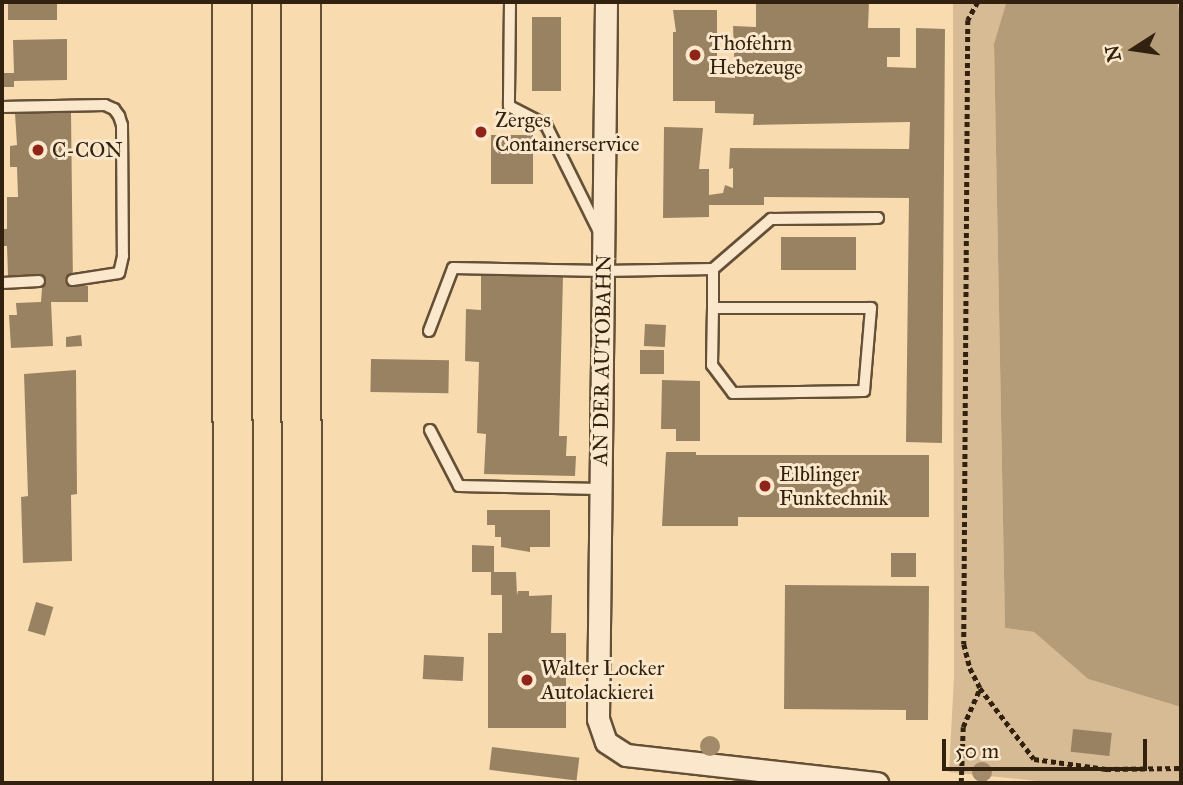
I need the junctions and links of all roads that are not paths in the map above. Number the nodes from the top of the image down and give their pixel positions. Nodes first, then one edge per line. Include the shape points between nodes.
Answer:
1 (232, 2) edge
2 (301, 2) edge
3 (510, 2) edge
4 (606, 2) edge
5 (2, 107) edge
6 (878, 218) dead end
7 (603, 241) junction
8 (713, 268) junction
9 (603, 271) junction
10 (73, 280) dead end
11 (39, 281) dead end
12 (2, 283) edge
13 (713, 308) junction
14 (429, 331) dead end
15 (430, 430) dead end
16 (600, 489) junction
17 (233, 783) edge
18 (302, 783) edge
19 (877, 783) edge

1 - 17 highway
2 - 18 highway
3 - 7 lane via 509,106 546,125
4 - 7 street, AN DER AUTOBAHN
5 - 10 lane via 105,105 119,116 123,256 119,273
6 - 8 lane via 771,219
7 - 9 street, AN DER AUTOBAHN
8 - 9 lane
8 - 13 lane
9 - 14 lane via 453,268
9 - 16 street, AN DER AUTOBAHN
11 - 12 lane
13 - 13 lane via 871,308 864,391 733,393 712,365
15 - 16 lane via 458,486
16 - 19 street, AN DER AUTOBAHN via 598,719 606,742 626,755

